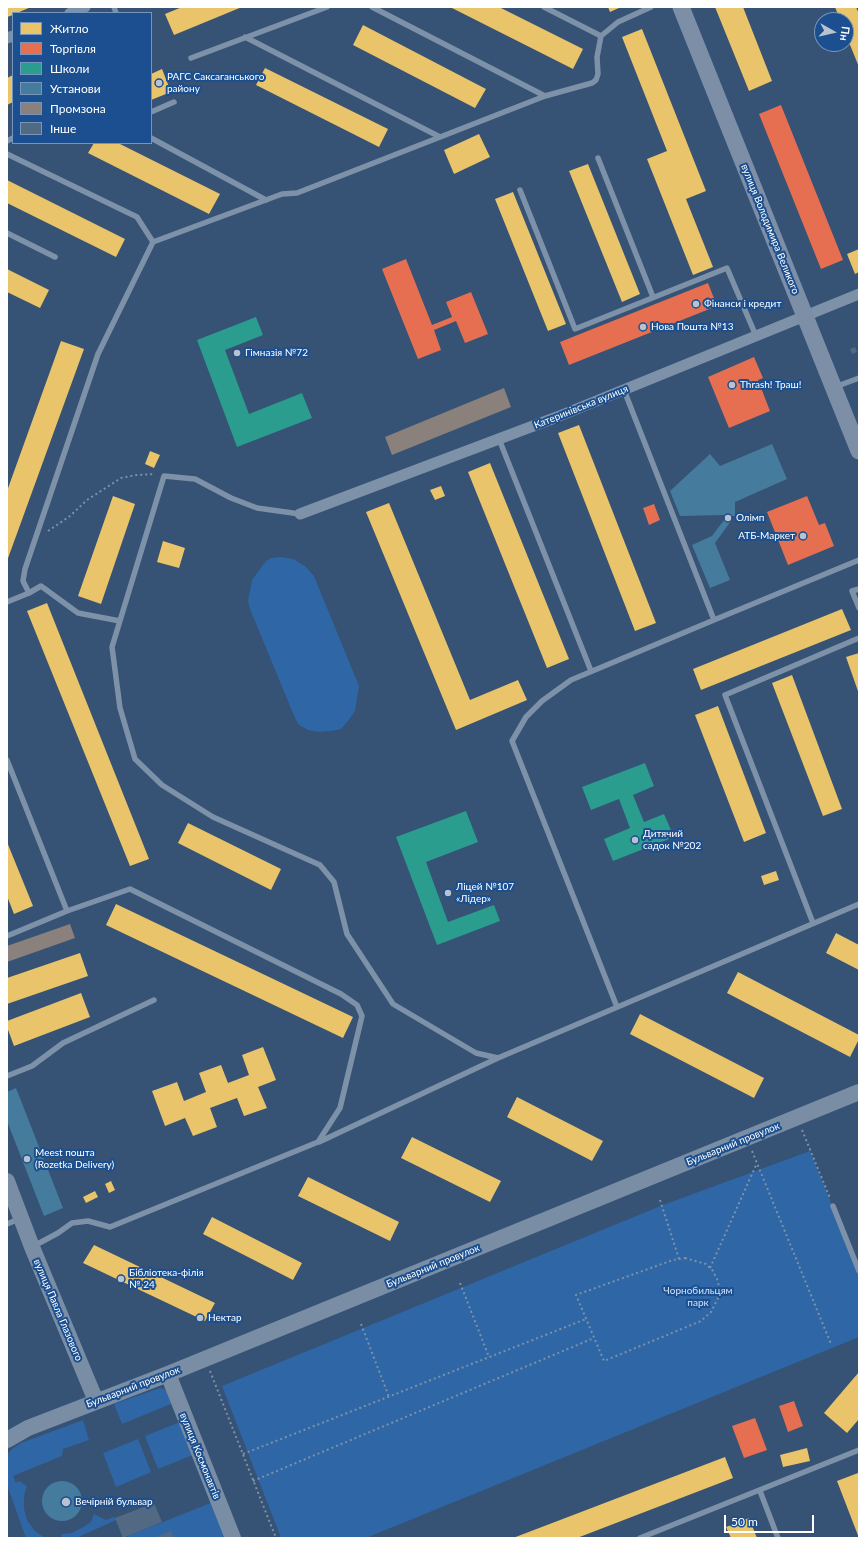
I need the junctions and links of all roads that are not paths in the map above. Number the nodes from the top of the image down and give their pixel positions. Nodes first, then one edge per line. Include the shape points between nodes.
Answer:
1 (327, 7) edge
2 (372, 7) edge
3 (544, 7) edge
4 (651, 7) edge
5 (681, 7) edge
6 (320, 8) edge
7 (602, 36) junction
8 (245, 38) junction
9 (190, 58) dead end
10 (545, 96) junction
11 (174, 102) dead end
12 (152, 112) edge
13 (440, 137) junction
14 (152, 139) edge
15 (7, 154) edge
16 (598, 158) dead end
17 (520, 190) dead end
18 (266, 200) junction
19 (7, 233) edge
20 (153, 242) junction
21 (55, 257) dead end
22 (859, 294) edge
23 (653, 297) junction
24 (804, 316) junction
25 (756, 336) junction
26 (859, 378) edge
27 (833, 388) junction
28 (624, 390) junction
29 (499, 439) junction
30 (859, 451) edge
31 (300, 514) joint
32 (859, 560) edge
33 (859, 589) edge
34 (29, 593) junction
35 (7, 602) edge
36 (859, 608) edge
37 (714, 620) junction
38 (120, 621) junction
39 (859, 638) edge
40 (591, 671) junction
41 (7, 760) edge
42 (859, 904) edge
43 (67, 911) junction
44 (813, 923) junction
45 (7, 936) edge
46 (154, 1000) dead end
47 (617, 1007) junction
48 (498, 1058) junction
49 (7, 1076) edge
50 (859, 1092) edge
51 (318, 1142) junction
52 (7, 1181) edge
53 (833, 1206) road end
54 (14, 1221) edge
55 (32, 1247) junction
56 (859, 1271) edge
57 (168, 1374) junction
58 (96, 1401) junction
59 (7, 1440) edge
60 (859, 1450) edge
61 (760, 1491) junction
62 (233, 1538) edge
63 (640, 1538) edge
64 (778, 1538) edge

1 - 6 lane
2 - 10 lane
3 - 7 lane
4 - 7 lane via 618,22
5 - 24 main road, вулиця Володимира Великого
6 - 8 lane
7 - 10 lane via 597,57 596,80 584,86
8 - 9 lane
8 - 13 lane
10 - 13 lane
11 - 12 lane
13 - 18 lane via 297,193 282,194
14 - 18 lane
15 - 20 lane via 137,217
16 - 23 lane
17 - 23 lane via 574,329
18 - 20 lane
19 - 21 lane
20 - 34 lane via 98,354 24,575 23,581
22 - 24 street, Катеринівська вулиця
23 - 25 lane via 727,268
24 - 25 street, Катеринівська вулиця
24 - 27 main road, вулиця Володимира Великого
25 - 28 street, Катеринівська вулиця
26 - 27 lane
27 - 30 main road, вулиця Володимира Великого
28 - 29 street, Катеринівська вулиця
28 - 37 lane
29 - 31 street, Катеринівська вулиця
29 - 40 lane
31 - 38 lane via 257,508 195,479 164,476
32 - 37 lane
33 - 36 lane via 852,591
34 - 35 lane
34 - 38 lane via 41,586 78,613
37 - 40 lane
38 - 48 lane via 112,647 120,708 135,759 162,785 213,817 320,865 334,882 347,934 393,1004 476,1053
39 - 44 lane via 725,695
40 - 47 lane via 571,680 542,700 526,717 512,741
41 - 43 lane
42 - 44 lane
43 - 45 lane
43 - 51 lane via 130,889 341,994 357,1005 362,1016 340,1108
44 - 47 lane
46 - 49 lane via 63,1043 32,1066
47 - 48 lane
48 - 51 lane
50 - 57 street, Бульварний провулок
51 - 55 lane via 110,1227 88,1221 72,1223
52 - 54 street, вулиця Павла Глазового
53 - 56 lane
54 - 55 street, вулиця Павла Глазового
55 - 58 street, вулиця Павла Глазового
57 - 58 street, Бульварний провулок
57 - 62 street, вулиця Космонавтів
58 - 59 street, Бульварний провулок via 28,1428
60 - 61 lane
61 - 63 lane
61 - 64 lane

